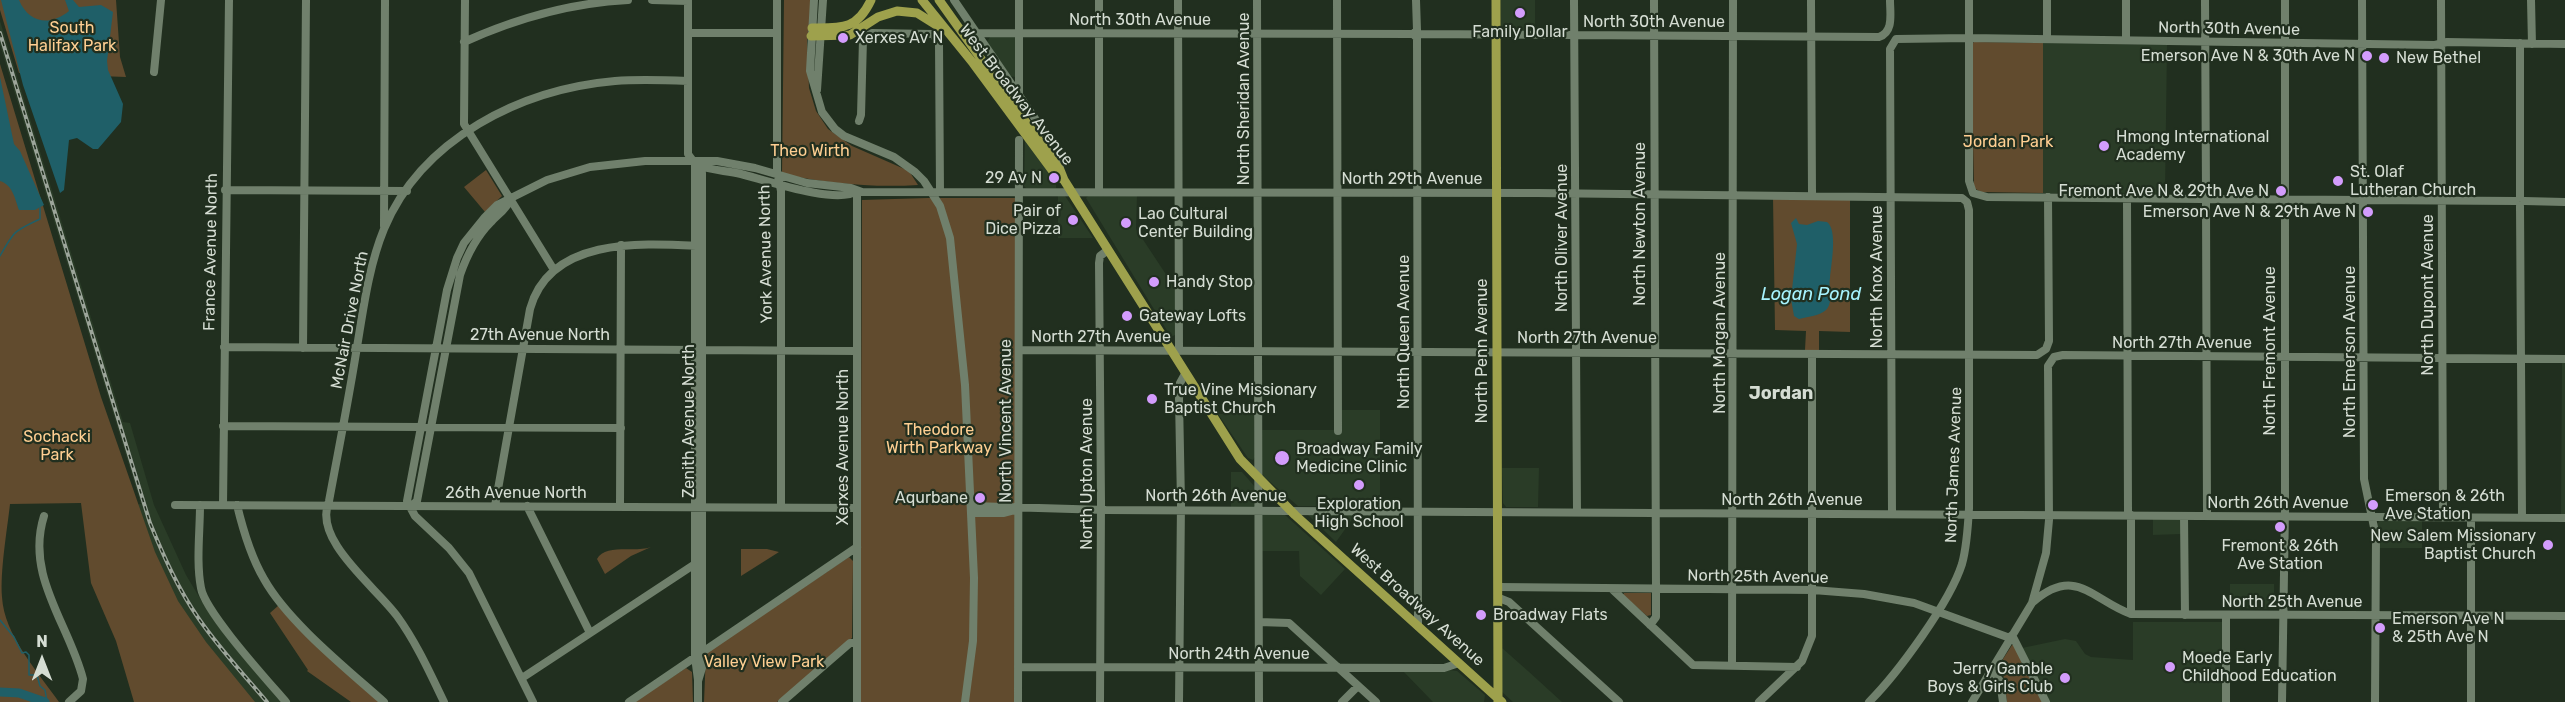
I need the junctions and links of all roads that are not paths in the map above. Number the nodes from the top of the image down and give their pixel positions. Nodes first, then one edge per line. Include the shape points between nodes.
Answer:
1 (161, 0) edge
2 (229, 0) edge
3 (306, 0) edge
4 (379, 0) edge
5 (386, 0) edge
6 (465, 0) edge
7 (628, 0) edge
8 (652, 0) edge
9 (777, 0) edge
10 (814, 0) edge
11 (823, 0) edge
12 (871, 0) edge
13 (922, 0) edge
14 (939, 0) edge
15 (954, 0) edge
16 (1019, 0) edge
17 (1099, 0) edge
18 (1178, 0) edge
19 (1257, 0) edge
20 (1337, 0) edge
21 (1416, 0) edge
22 (1496, 0) edge
23 (1574, 0) edge
24 (1654, 0) edge
25 (1732, 0) edge
26 (1811, 0) edge
27 (1890, 0) edge
28 (1969, 0) edge
29 (2047, 0) edge
30 (2126, 0) edge
31 (2205, 0) edge
32 (2284, 0) edge
33 (2362, 0) edge
34 (2441, 0) edge
35 (2531, 0) edge
36 (606, 1) edge
37 (688, 1) edge
38 (816, 32) junction
39 (688, 33) junction
40 (777, 33) junction
41 (976, 33) junction
42 (1019, 33) junction
43 (1098, 34) junction
44 (1178, 34) junction
45 (1257, 34) junction
46 (1337, 34) junction
47 (1417, 34) junction
48 (1496, 34) junction
49 (1575, 35) junction
50 (1654, 36) junction
51 (1733, 36) junction
52 (1812, 37) junction
53 (953, 38) junction
54 (1969, 38) junction
55 (2048, 39) junction
56 (2126, 40) junction
57 (1893, 41) joint
58 (464, 42) junction
59 (2205, 42) junction
60 (2285, 43) junction
61 (2520, 43) junction
62 (2362, 44) junction
63 (2441, 44) junction
64 (2532, 44) junction
65 (2565, 44) edge
66 (154, 72) dead end
67 (688, 81) junction
68 (1019, 96) junction
69 (859, 121) dead end
70 (467, 131) junction
71 (1019, 140) dead end
72 (695, 163) junction
73 (1060, 170) junction
74 (779, 180) junction
75 (1064, 180) junction
76 (225, 190) junction
77 (304, 190) junction
78 (384, 190) junction
79 (406, 191) junction
80 (857, 191) junction
81 (936, 192) junction
82 (1019, 192) junction
83 (1072, 192) junction
84 (1099, 192) junction
85 (1258, 192) junction
86 (1178, 193) junction
87 (1337, 193) junction
88 (1417, 193) junction
89 (1497, 193) junction
90 (1575, 193) junction
91 (1654, 194) junction
92 (1733, 195) junction
93 (1812, 195) junction
94 (1890, 196) junction
95 (2048, 198) junction
96 (2127, 198) junction
97 (2206, 199) junction
98 (2283, 199) junction
99 (510, 200) junction
100 (1965, 200) joint
101 (2363, 200) junction
102 (2441, 200) junction
103 (2520, 201) junction
104 (2565, 202) edge
105 (384, 228) junction
106 (621, 245) junction
107 (699, 246) junction
108 (1108, 250) junction
109 (554, 270) junction
110 (224, 347) junction
111 (303, 348) junction
112 (357, 348) junction
113 (436, 348) junction
114 (445, 348) junction
115 (524, 349) junction
116 (621, 349) junction
117 (699, 350) junction
118 (781, 350) junction
119 (1020, 350) junction
120 (857, 351) junction
121 (1099, 351) junction
122 (1175, 351) junction
123 (1258, 351) junction
124 (1337, 351) junction
125 (1417, 351) junction
126 (1497, 351) junction
127 (1576, 352) junction
128 (1654, 352) junction
129 (1733, 353) junction
130 (1812, 354) junction
131 (1890, 354) junction
132 (1970, 355) junction
133 (2127, 356) junction
134 (2206, 356) junction
135 (2284, 357) junction
136 (2364, 358) junction
137 (2442, 358) junction
138 (2520, 359) junction
139 (2565, 359) edge
140 (1185, 374) junction
141 (223, 426) junction
142 (342, 427) junction
143 (421, 427) junction
144 (431, 427) junction
145 (509, 427) junction
146 (621, 428) junction
147 (1338, 431) dead end
148 (1258, 479) junction
149 (175, 505) dead end
150 (200, 505) junction
151 (223, 505) junction
152 (237, 505) junction
153 (327, 506) junction
154 (411, 506) junction
155 (495, 506) junction
156 (526, 506) junction
157 (621, 507) junction
158 (699, 507) junction
159 (781, 507) junction
160 (857, 508) junction
161 (971, 509) junction
162 (1019, 509) junction
163 (1101, 510) junction
164 (1180, 510) junction
165 (1258, 510) junction
166 (1291, 510) junction
167 (1418, 511) junction
168 (1498, 511) junction
169 (1577, 512) junction
170 (1656, 512) junction
171 (1734, 513) junction
172 (1813, 513) junction
173 (1892, 514) junction
174 (1969, 514) junction
175 (2049, 515) junction
176 (2129, 515) junction
177 (44, 516) dead end
178 (2184, 516) junction
179 (2207, 516) junction
180 (2284, 516) junction
181 (2372, 517) junction
182 (2443, 518) junction
183 (2471, 518) junction
184 (2522, 518) junction
185 (2565, 518) edge
186 (857, 547) junction
187 (698, 562) junction
188 (1499, 587) junction
189 (1612, 589) junction
190 (1656, 589) junction
191 (1733, 590) junction
192 (1813, 590) junction
193 (1499, 598) junction
194 (2032, 603) junction
195 (1938, 611) junction
196 (2131, 615) junction
197 (2185, 615) junction
198 (2226, 615) junction
199 (2282, 615) junction
200 (2376, 615) junction
201 (2471, 616) junction
202 (2565, 616) edge
203 (1259, 622) junction
204 (1650, 625) junction
205 (1418, 626) junction
206 (590, 633) junction
207 (2011, 636) junction
208 (857, 643) junction
209 (698, 655) junction
210 (1459, 663) junction
211 (1732, 665) junction
212 (1018, 667) junction
213 (1797, 667) junction
214 (1100, 668) junction
215 (1179, 668) junction
216 (1259, 668) junction
217 (1339, 668) junction
218 (1992, 670) junction
219 (522, 678) junction
220 (1358, 686) junction
221 (1497, 701) edge
222 (69, 702) edge
223 (286, 702) edge
224 (384, 702) edge
225 (444, 702) edge
226 (533, 702) edge
227 (629, 702) edge
228 (698, 702) edge
229 (782, 702) edge
230 (856, 702) edge
231 (965, 702) edge
232 (1018, 702) edge
233 (1100, 702) edge
234 (1179, 702) edge
235 (1259, 702) edge
236 (1342, 702) edge
237 (1376, 702) edge
238 (1619, 702) edge
239 (1759, 702) edge
240 (1869, 702) edge
241 (1971, 702) edge
242 (2003, 702) edge
243 (2046, 702) edge
244 (2226, 702) edge
245 (2282, 702) edge
246 (2375, 702) edge
247 (2471, 702) edge

1 - 66 street
2 - 76 street, France Avenue North
3 - 77 street
4 - 5 street
5 - 78 street
6 - 58 street
7 - 36 street
8 - 37 street
9 - 40 street, York Avenue North
10 - 38 street
11 - 38 street
12 - 38 main road via 853,23
13 - 53 main road, West Broadway Avenue
14 - 73 main road, West Broadway Avenue
15 - 41 street, West Broadway Avenue
16 - 42 street
17 - 43 street
18 - 44 street
19 - 45 street, North Sheridan Avenue
20 - 46 street
21 - 47 street, North Queen Avenue
22 - 48 main road, North Penn Avenue
23 - 49 street, North Oliver Avenue
24 - 50 street, North Newton Avenue
25 - 51 street, North Morgan Avenue
26 - 52 street
27 - 52 street, North 30th Avenue via 1886,34 1876,38
28 - 54 street
29 - 55 street
30 - 56 street
31 - 59 street
32 - 60 street, North Fremont Avenue
33 - 62 street, North Emerson Avenue
34 - 63 street, North Dupont Avenue
35 - 64 street
36 - 58 street via 524,18
37 - 39 street, Zenith Avenue North
38 - 53 main road via 850,35 882,15 908,11 922,15
38 - 81 street via 810,71 822,112 835,129 905,163
39 - 40 street
39 - 67 street, Zenith Avenue North
40 - 74 street, York Avenue North
41 - 42 street, North 30th Avenue
41 - 68 street, West Broadway Avenue
42 - 43 street, North 30th Avenue
42 - 68 street
43 - 44 street, North 30th Avenue
43 - 84 street
44 - 45 street, North 30th Avenue
44 - 86 street
45 - 46 street, North 30th Avenue
45 - 85 street, North Sheridan Avenue
46 - 47 street, North 30th Avenue
46 - 87 street
47 - 48 street, North 30th Avenue
47 - 88 street, North Queen Avenue
48 - 49 street, North 30th Avenue
48 - 89 main road, North Penn Avenue
49 - 50 street, North 30th Avenue
49 - 90 street, North Oliver Avenue
50 - 51 street, North 30th Avenue
50 - 91 street, North Newton Avenue
51 - 52 street, North 30th Avenue
51 - 92 street, North Morgan Avenue
52 - 93 street
53 - 75 main road, West Broadway Avenue via 1055,174
54 - 55 street, North 30th Avenue
54 - 57 street, North 30th Avenue
54 - 95 street via 1969,181 1973,193 1987,197
55 - 56 street, North 30th Avenue
56 - 59 street, North 30th Avenue
57 - 94 street, North Knox Avenue
58 - 70 street
59 - 60 street, North 30th Avenue
59 - 97 street
60 - 62 street, North 30th Avenue
60 - 98 street, North Fremont Avenue
61 - 63 street, North 30th Avenue
61 - 64 street, North 30th Avenue
61 - 103 street
62 - 63 street, North 30th Avenue
62 - 101 street, North Emerson Avenue
63 - 102 street, North Dupont Avenue
64 - 65 street, North 30th Avenue
67 - 70 street, McNair Drive North via 614,81 564,90 514,106
67 - 72 street, Zenith Avenue North via 688,154
68 - 73 street, West Broadway Avenue via 1049,140
69 - 81 street via 863,39 872,33 933,34 939,44
70 - 79 street, McNair Drive North via 437,155
70 - 99 street
71 - 82 street, North Vincent Avenue
72 - 74 street, North 29th Avenue via 706,169
72 - 99 street, North 29th Avenue via 645,161 590,167 547,180
72 - 107 street, Zenith Avenue North
73 - 75 main road, West Broadway Avenue
74 - 80 street, North 29th Avenue
74 - 118 street, York Avenue North
75 - 83 main road, West Broadway Avenue
76 - 77 street
76 - 110 street, France Avenue North
77 - 78 street
77 - 111 street
78 - 79 street
78 - 105 street
79 - 105 street, McNair Drive North
80 - 81 street, North 29th Avenue
80 - 120 street, Xerxes Avenue North
81 - 82 street, North 29th Avenue
81 - 161 street via 953,256
82 - 83 street, North 29th Avenue
82 - 119 street, North Vincent Avenue
83 - 84 street, North 29th Avenue
83 - 108 main road, West Broadway Avenue
84 - 86 street, North 29th Avenue
85 - 86 street, North 29th Avenue
85 - 87 street, North 29th Avenue
85 - 123 street, North Sheridan Avenue
86 - 122 street
87 - 88 street, North 29th Avenue
87 - 124 street
88 - 89 street, North 29th Avenue
88 - 125 street, North Queen Avenue
89 - 90 street, North 29th Avenue
89 - 126 main road, North Penn Avenue
90 - 91 street, North 29th Avenue
90 - 127 street, North Oliver Avenue
91 - 92 street, North 29th Avenue
91 - 128 street, North Newton Avenue
92 - 93 street, North 29th Avenue
92 - 129 street, North Morgan Avenue
93 - 94 street, North 29th Avenue
94 - 100 street, North 29th Avenue
94 - 131 street, North Knox Avenue
95 - 96 street
95 - 132 street, North 27th Avenue via 2049,341 2045,351 2032,355
96 - 97 street
96 - 133 street
97 - 98 street
97 - 134 street
98 - 101 street
98 - 135 street, North Fremont Avenue
99 - 109 street
99 - 113 street, North 29th Avenue via 485,217 464,243 451,274
99 - 114 street via 507,208 481,233 465,260
100 - 132 street, North James Avenue via 1969,210
101 - 102 street
101 - 136 street, North Emerson Avenue
102 - 103 street
102 - 137 street, North Dupont Avenue
103 - 104 street
103 - 138 street
105 - 112 street, McNair Drive North via 369,279
106 - 107 street
106 - 109 street via 583,255
106 - 116 street
107 - 117 street, Zenith Avenue North
108 - 121 street, North Upton Avenue via 1100,256 1099,263
108 - 122 main road, West Broadway Avenue
109 - 115 street via 534,297
110 - 111 street, 27th Avenue North
110 - 141 street, France Avenue North
111 - 112 street, 27th Avenue North
112 - 113 street, 27th Avenue North
112 - 142 street, McNair Drive North
113 - 114 street, 27th Avenue North
113 - 143 street, North 29th Avenue
114 - 115 street, 27th Avenue North
114 - 144 street
115 - 116 street, 27th Avenue North
115 - 145 street
116 - 117 street, 27th Avenue North
116 - 146 street
117 - 118 street, 27th Avenue North
117 - 158 street, Zenith Avenue North
118 - 120 street, 27th Avenue North
118 - 159 street, York Avenue North
119 - 121 street, North 27th Avenue
119 - 162 street, North Vincent Avenue
120 - 160 street, Xerxes Avenue North
121 - 122 street, North 27th Avenue
121 - 163 street, North Upton Avenue
122 - 123 street, North 27th Avenue
122 - 140 main road, West Broadway Avenue
123 - 124 street, North 27th Avenue
123 - 148 street, North Sheridan Avenue
124 - 125 street, North 27th Avenue
124 - 147 street
125 - 126 street, North 27th Avenue
125 - 167 street, North Queen Avenue
126 - 127 street, North 27th Avenue
126 - 168 main road, North Penn Avenue
127 - 128 street, North 27th Avenue
127 - 169 street, North Oliver Avenue
128 - 129 street, North 27th Avenue
128 - 170 street, North Newton Avenue
129 - 130 street, North 27th Avenue
129 - 171 street, North Morgan Avenue
130 - 131 street, North 27th Avenue
130 - 172 street
131 - 132 street, North 27th Avenue
131 - 173 street, North Knox Avenue
132 - 174 street, North James Avenue
133 - 134 street, North 27th Avenue
133 - 175 street, North 27th Avenue via 2063,355 2052,359 2048,370
133 - 176 street
134 - 135 street, North 27th Avenue
134 - 179 street
135 - 136 street, North 27th Avenue
135 - 180 street, North Fremont Avenue
136 - 137 street, North 27th Avenue
136 - 181 street, North Emerson Avenue via 2364,479
137 - 138 street, North 27th Avenue
137 - 182 street, North Dupont Avenue
138 - 139 street, North 27th Avenue
138 - 184 street
140 - 148 main road, West Broadway Avenue via 1233,450
140 - 164 street via 1179,399
141 - 142 street
141 - 151 street, France Avenue North
142 - 143 street
142 - 153 street, McNair Drive North
143 - 144 street
143 - 154 street, North 29th Avenue via 407,501
144 - 145 street
144 - 154 street via 417,501
145 - 146 street
145 - 155 street
146 - 157 street
148 - 165 street, North Sheridan Avenue
148 - 166 main road, West Broadway Avenue
149 - 150 street, 26th Avenue North
150 - 151 street, 26th Avenue North
150 - 223 street via 203,595
151 - 152 street, 26th Avenue North
152 - 153 street, 26th Avenue North
152 - 224 street via 253,556 271,591
153 - 154 street, 26th Avenue North
153 - 225 street, McNair Drive North via 326,521 334,542 397,615
154 - 155 street, 26th Avenue North
154 - 219 street via 415,516 469,573
155 - 156 street, 26th Avenue North
156 - 157 street, 26th Avenue North
156 - 206 street
157 - 158 street, 26th Avenue North
158 - 159 street, 26th Avenue North
158 - 187 street, Zenith Avenue North
159 - 160 street, 26th Avenue North
160 - 186 street, Xerxes Avenue North
161 - 162 street, North 26th Avenue via 1004,513
161 - 231 street via 974,624
162 - 163 street, North 26th Avenue
162 - 212 street, North Vincent Avenue
163 - 164 street, North 26th Avenue
163 - 214 street, North Upton Avenue
164 - 165 street, North 26th Avenue
164 - 215 street
165 - 166 street, North 26th Avenue
165 - 203 street, North Sheridan Avenue
166 - 167 street, North 26th Avenue
166 - 205 main road, West Broadway Avenue
167 - 168 street, North 26th Avenue
167 - 205 street, North Queen Avenue
168 - 169 street, North 26th Avenue
168 - 188 main road, North Penn Avenue
169 - 170 street, North 26th Avenue
170 - 171 street, North 26th Avenue
170 - 190 street, North Newton Avenue
171 - 172 street, North 26th Avenue
171 - 191 street, North Morgan Avenue
172 - 173 street, North 26th Avenue
172 - 192 street
173 - 174 street, North 26th Avenue
174 - 175 street, North 26th Avenue
174 - 195 street, North James Avenue via 1961,565
175 - 176 street, North 26th Avenue
175 - 194 street via 2046,552
176 - 178 street, North 26th Avenue
176 - 196 street
177 - 222 street via 40,549 46,591 83,679 81,691
178 - 179 street, North 26th Avenue
178 - 197 street
179 - 180 street, North 26th Avenue
180 - 181 street, North 26th Avenue
180 - 199 street, North Fremont Avenue
181 - 182 street, North 26th Avenue
181 - 200 street, North Emerson Avenue via 2376,537
182 - 183 street, North 26th Avenue
183 - 184 street, North 26th Avenue
183 - 201 street
184 - 185 street, North 26th Avenue
186 - 208 street, Xerxes Avenue North
186 - 209 street
187 - 206 street
187 - 209 street, Zenith Avenue North
188 - 189 street, North 25th Avenue
188 - 193 main road, North Penn Avenue
189 - 190 street, North 25th Avenue
189 - 204 street
190 - 191 street, North 25th Avenue
190 - 204 street, North Newton Avenue via 1656,617
191 - 192 street, North 25th Avenue
191 - 211 street, North Morgan Avenue
192 - 195 street, North 25th Avenue via 1889,598
192 - 213 street via 1812,636
193 - 221 main road, North Penn Avenue
193 - 238 street via 1509,602
194 - 196 street, North 25th Avenue via 2055,588 2073,586 2091,591
194 - 207 street
195 - 207 street, North 25th Avenue
195 - 240 street, North James Avenue
196 - 197 street, North 25th Avenue
197 - 198 street, North 25th Avenue
198 - 199 street, North 25th Avenue
198 - 244 street
199 - 200 street, North 25th Avenue
199 - 245 street, North Fremont Avenue
200 - 201 street, North 25th Avenue
200 - 246 street, North Emerson Avenue
201 - 202 street, North 25th Avenue
201 - 247 street
203 - 216 street, North Sheridan Avenue
203 - 217 street via 1289,623
204 - 211 street via 1693,665
205 - 210 main road, West Broadway Avenue
206 - 219 street
207 - 218 street
207 - 243 street
208 - 229 street via 850,643
208 - 230 street, Xerxes Avenue North
209 - 227 street
209 - 228 street, Zenith Avenue North
210 - 217 street, North 24th Avenue via 1444,668
210 - 221 main road, West Broadway Avenue
211 - 213 street
212 - 214 street, North 24th Avenue
212 - 232 street, North Vincent Avenue
213 - 239 street
214 - 215 street, North 24th Avenue
214 - 233 street, North Upton Avenue
215 - 216 street, North 24th Avenue
215 - 234 street
216 - 217 street, North 24th Avenue
216 - 235 street, North Sheridan Avenue
217 - 220 street
218 - 241 street
218 - 242 street via 2000,681
219 - 226 street
220 - 236 street
220 - 237 street

